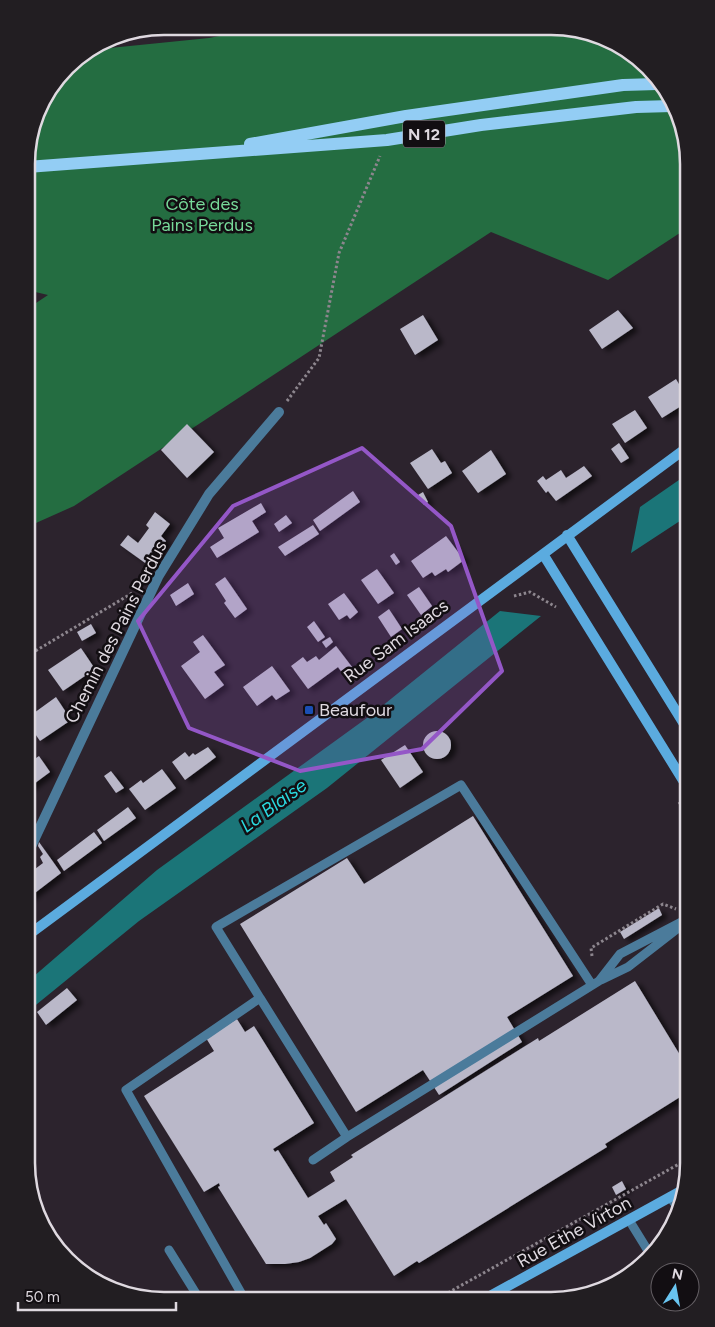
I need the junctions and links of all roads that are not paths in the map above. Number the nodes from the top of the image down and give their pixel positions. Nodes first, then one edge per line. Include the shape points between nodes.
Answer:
1 (652, 84) edge
2 (666, 106) edge
3 (175, 157) junction
4 (35, 166) edge
5 (279, 412) road end
6 (680, 453) edge
7 (567, 536) junction
8 (543, 554) junction
9 (680, 718) edge
10 (680, 777) edge
11 (35, 838) edge
12 (680, 923) edge
13 (680, 925) edge
14 (35, 929) edge
15 (595, 983) junction
16 (260, 998) junction
17 (347, 1137) junction
18 (313, 1160) dead end
19 (673, 1201) edge
20 (629, 1220) junction
21 (647, 1249) edge
22 (168, 1250) dead end
23 (195, 1292) edge
24 (240, 1292) edge
25 (496, 1292) edge

1 - 3 main road, N 12 via 623,85 406,116
2 - 3 main road, N 12 via 481,125 387,140
3 - 4 main road, N 12
5 - 11 street, Chemin des Pains Perdus via 208,494 158,577
6 - 7 main road, Rue Sam Isaacs
7 - 8 main road, Rue Sam Isaacs
7 - 9 main road
8 - 10 main road
8 - 14 main road, Rue Sam Isaacs
12 - 15 lane via 620,954
13 - 15 lane via 628,967
15 - 16 lane via 461,785 216,927
15 - 17 lane
16 - 17 lane
16 - 24 lane via 126,1090
17 - 18 lane
19 - 20 main road, Rue Ethe Virton
20 - 21 lane
20 - 25 main road, Rue Ethe Virton
22 - 23 lane

